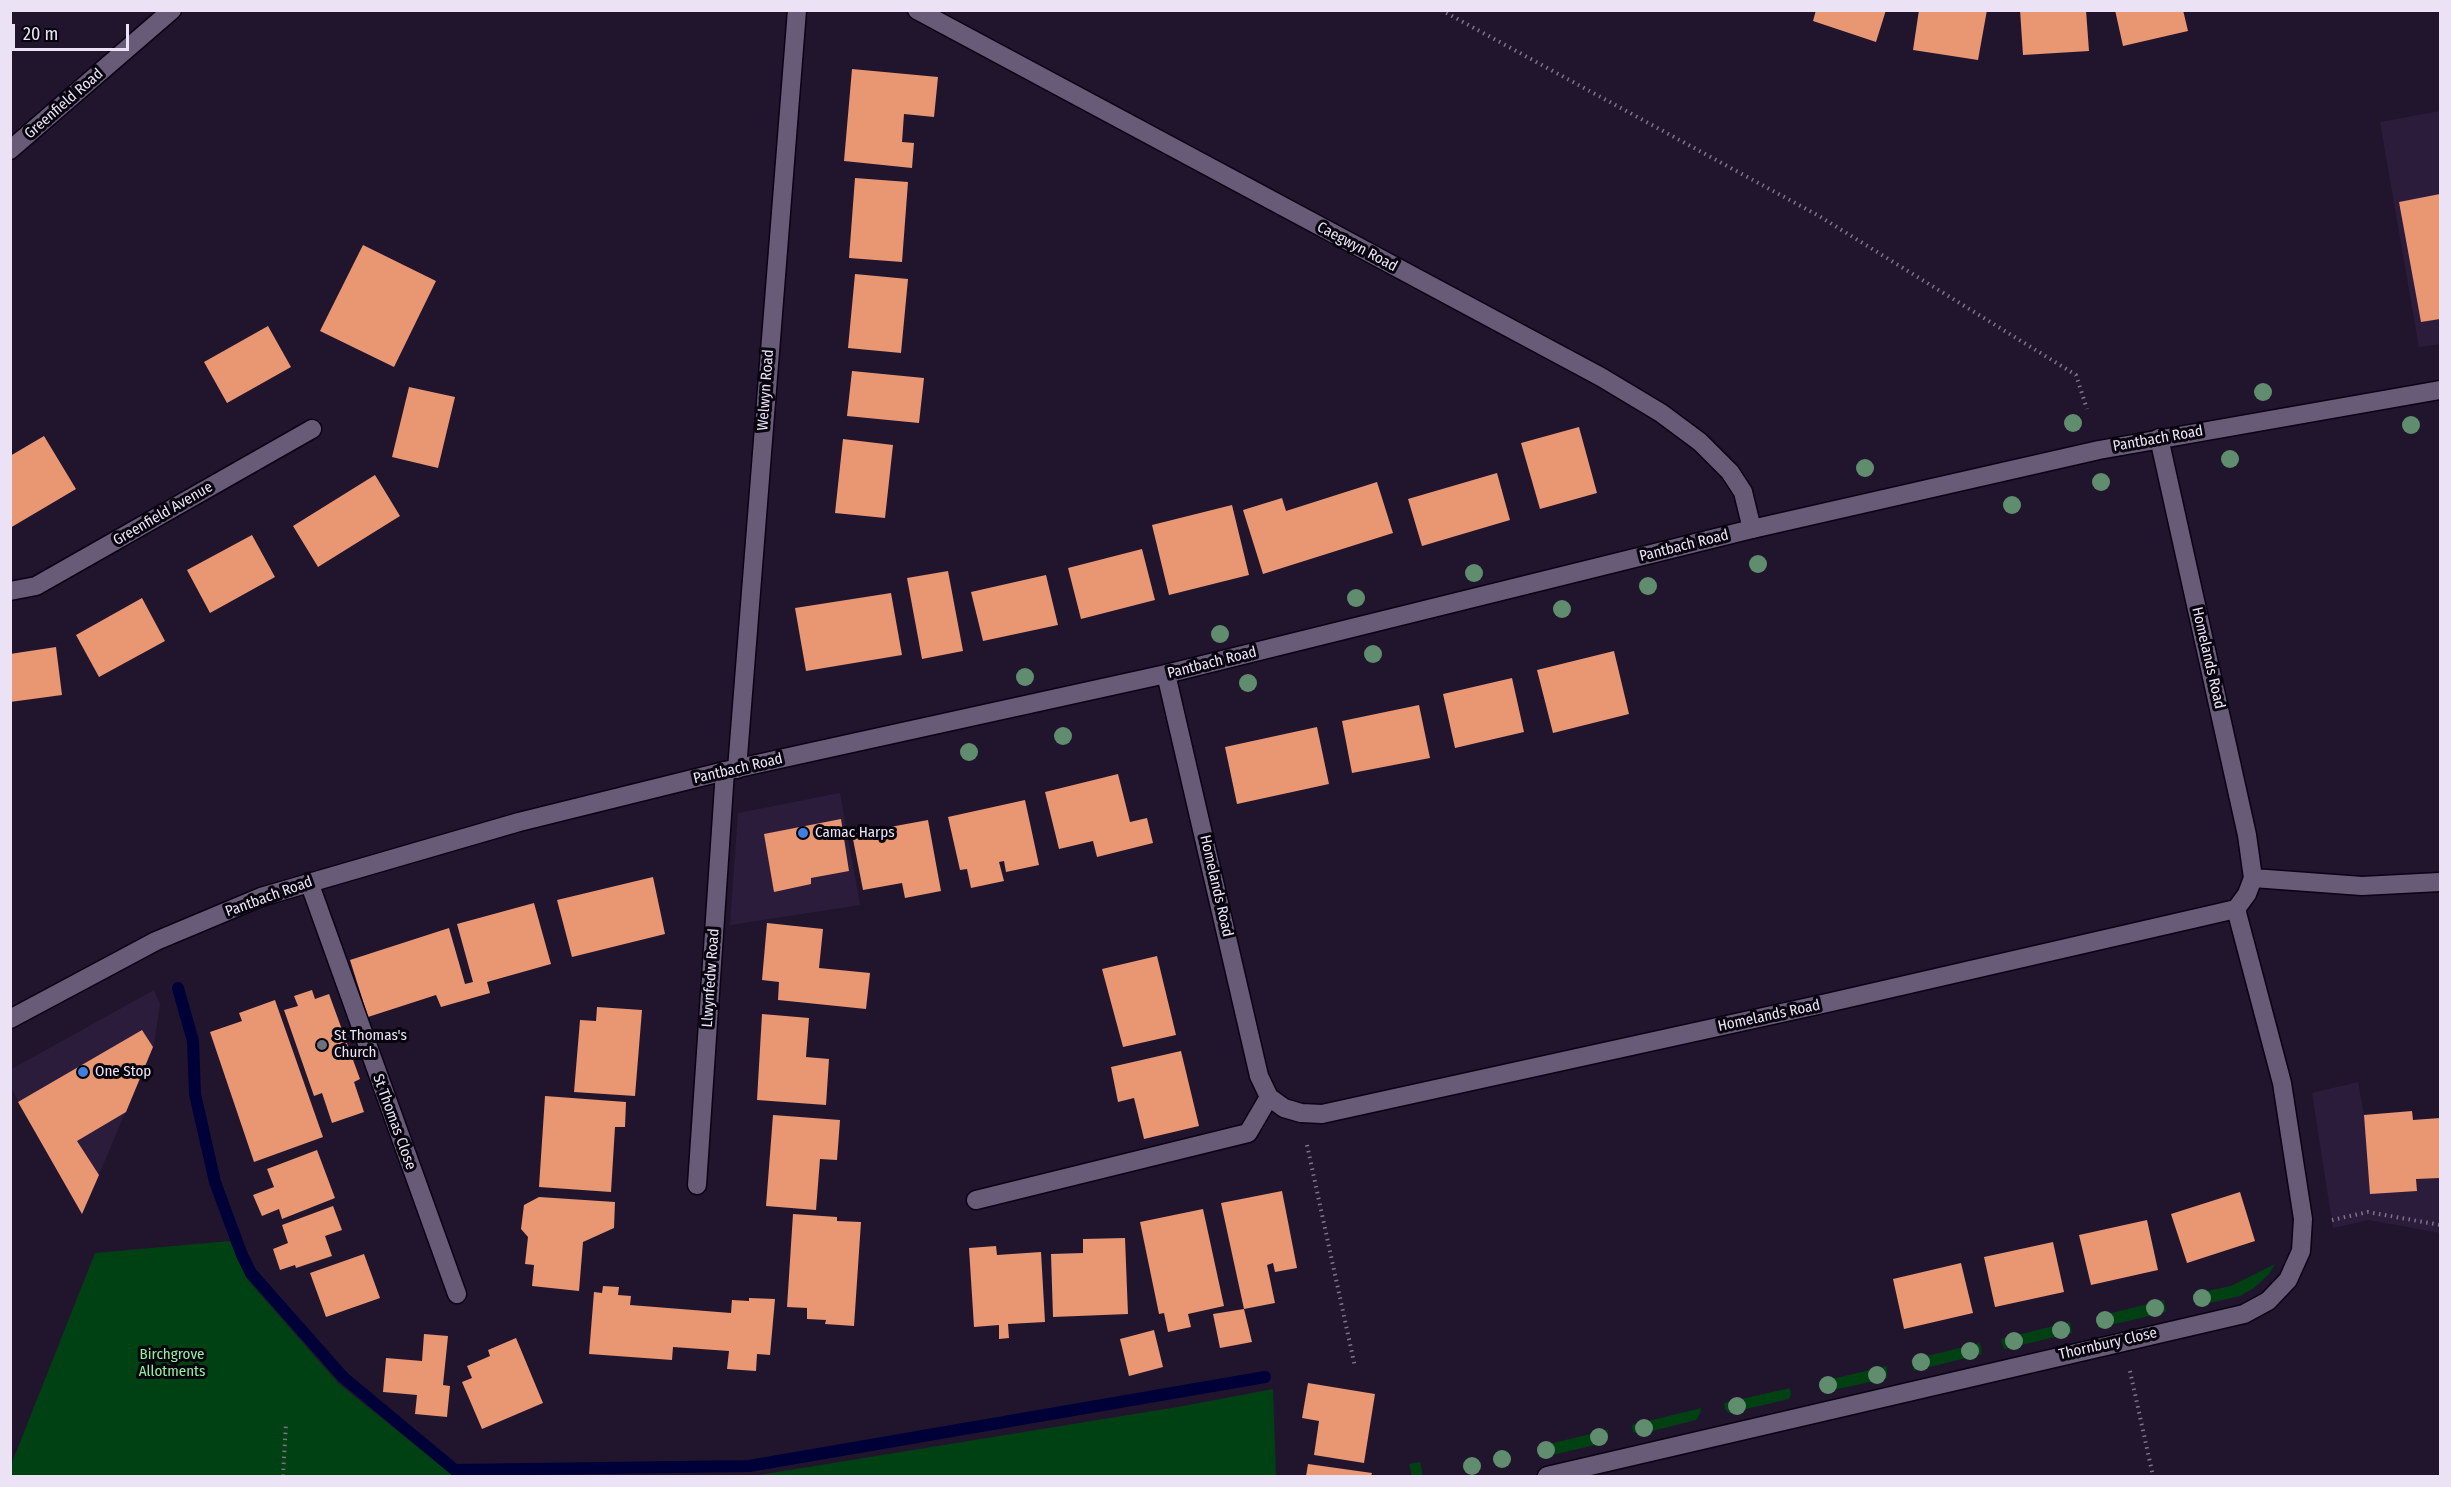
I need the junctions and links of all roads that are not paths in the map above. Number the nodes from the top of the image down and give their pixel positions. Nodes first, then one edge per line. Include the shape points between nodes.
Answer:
1 (172, 10) edge
2 (797, 10) edge
3 (917, 10) edge
4 (10, 150) edge
5 (2440, 390) edge
6 (312, 429) dead end
7 (2159, 438) junction
8 (1752, 530) junction
9 (10, 591) edge
10 (1166, 674) junction
11 (731, 770) junction
12 (2253, 878) junction
13 (309, 882) junction
14 (2440, 882) edge
15 (2236, 909) junction
16 (10, 1019) edge
17 (1269, 1097) junction
18 (697, 1185) dead end
19 (976, 1200) dead end
20 (457, 1294) dead end
21 (1547, 1476) edge

1 - 4 street, Greenfield Road
2 - 11 street, Welwyn Road
3 - 8 street, Caegwyn Road via 1661,413 1700,442 1730,472 1743,492
5 - 7 street, Pantbach Road
6 - 9 street, Greenfield Avenue via 36,586
7 - 8 street, Pantbach Road
7 - 12 street, Homelands Road via 2247,835
8 - 10 street, Pantbach Road
10 - 11 street, Pantbach Road
10 - 17 street, Homelands Road via 1259,1076
11 - 13 street, Pantbach Road via 519,822
11 - 18 street, Llwynfedw Road
12 - 14 street via 2362,886
12 - 15 street
13 - 16 street, Pantbach Road via 261,897 156,941
13 - 20 street, St Thomas Close
15 - 17 street, Homelands Road via 1322,1113 1284,1108
15 - 21 street, Thornbury Close via 2282,1083 2303,1219 2301,1251 2288,1281 2268,1301 2244,1314
17 - 19 street via 1248,1134

